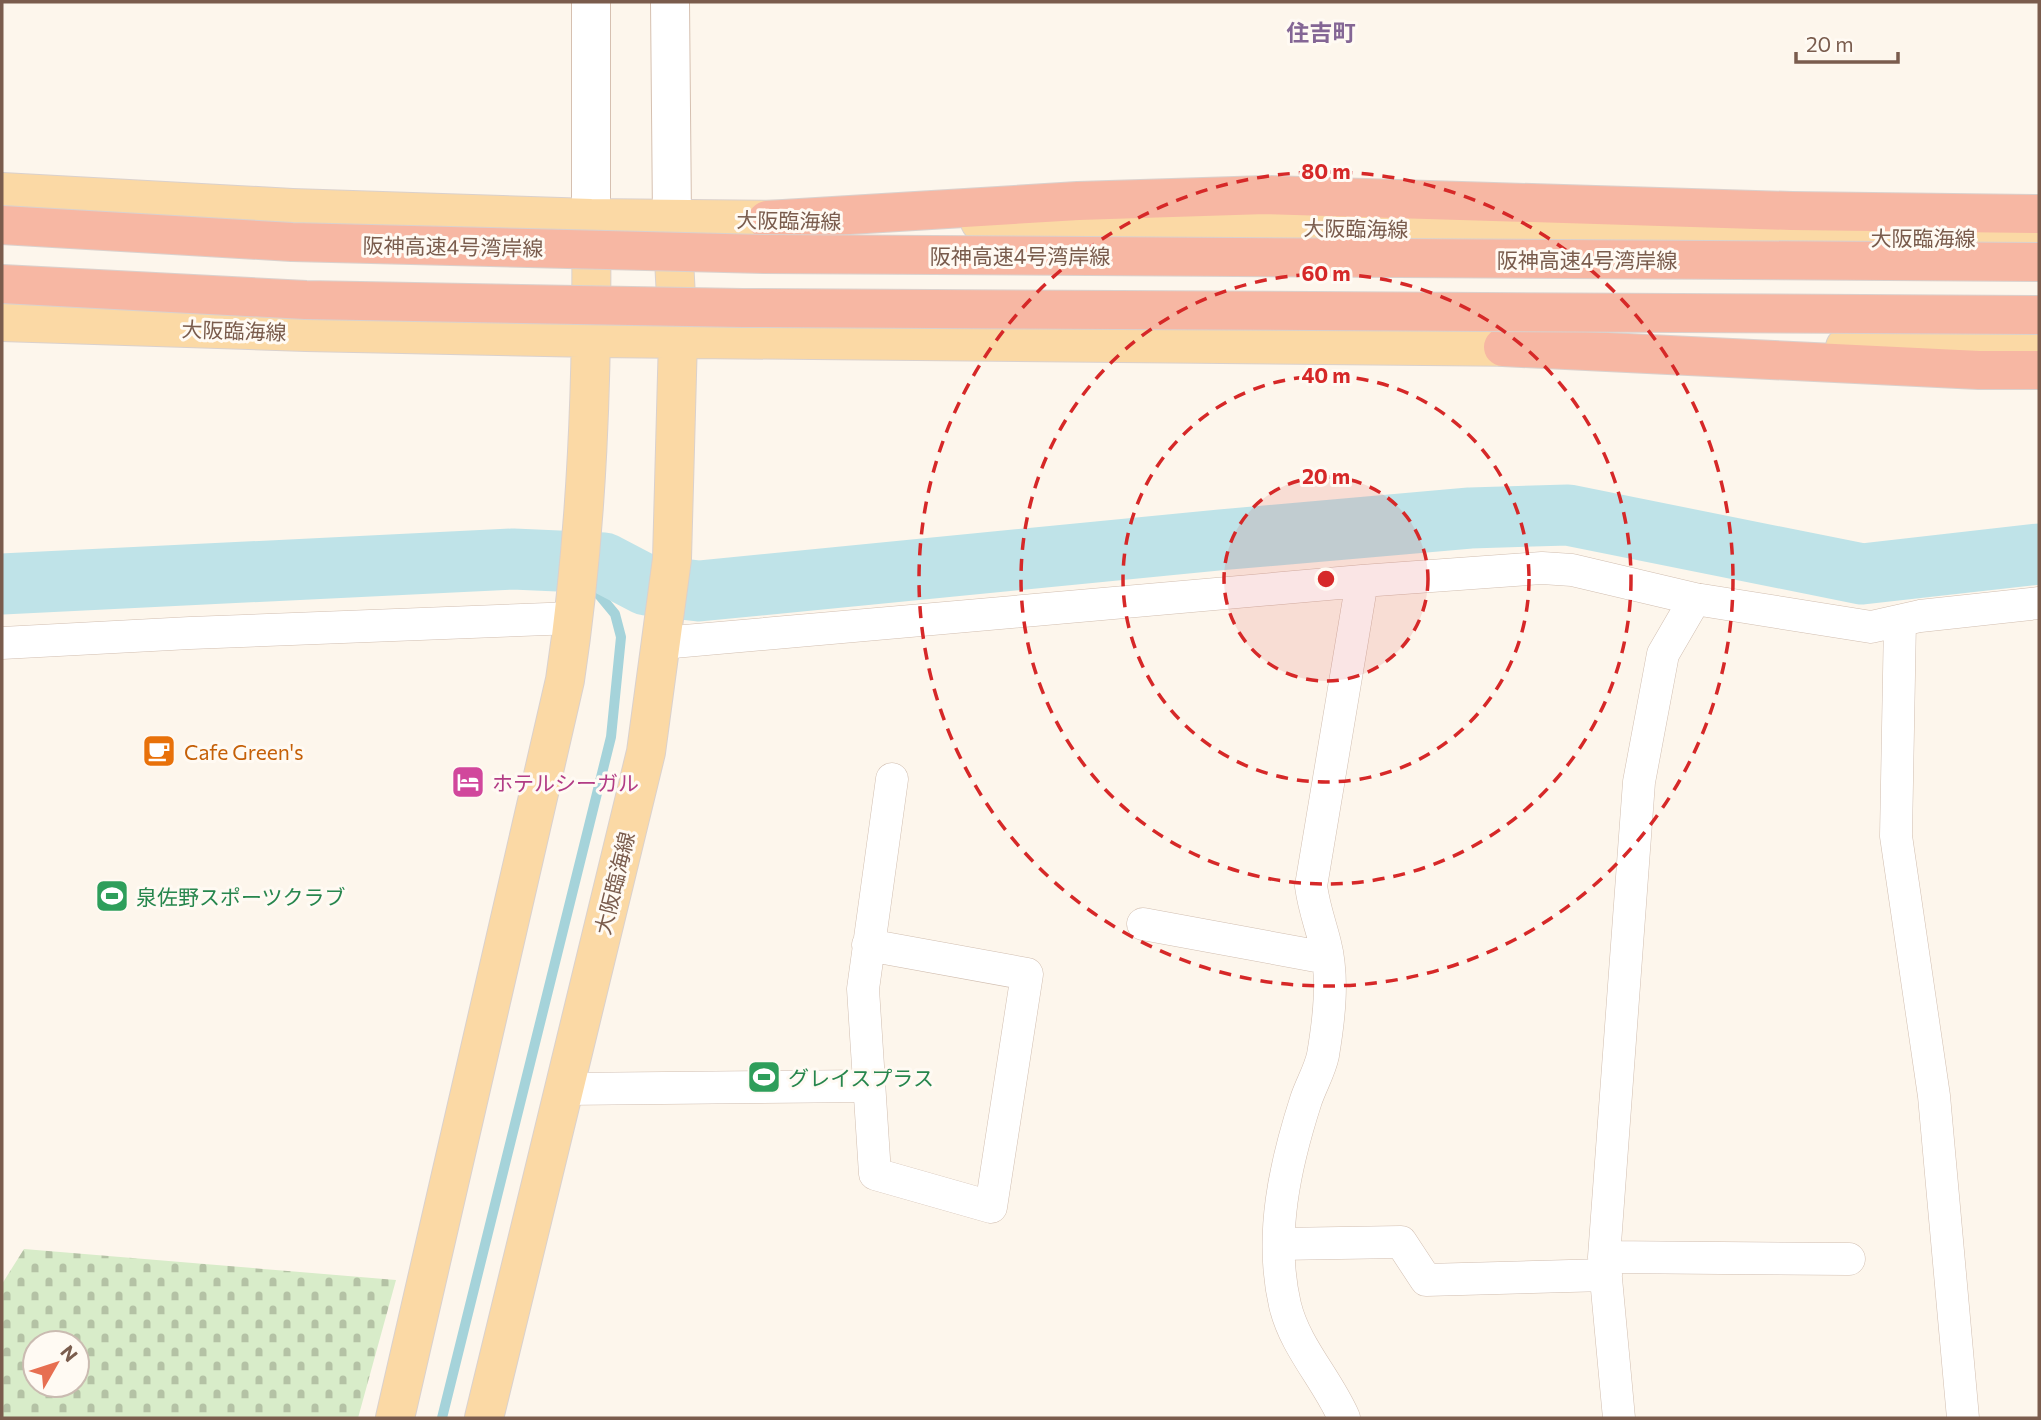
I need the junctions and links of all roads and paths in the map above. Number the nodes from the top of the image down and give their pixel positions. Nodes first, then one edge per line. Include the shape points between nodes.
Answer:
1 (591, 2) edge
2 (670, 2) edge
3 (2, 192) edge
4 (2039, 214) edge
5 (591, 218) junction
6 (672, 219) junction
7 (768, 220) junction
8 (2, 225) edge
9 (2039, 237) edge
10 (2039, 262) edge
11 (2, 284) edge
12 (2039, 315) edge
13 (2, 322) edge
14 (593, 338) junction
15 (678, 338) junction
16 (1503, 347) junction
17 (2039, 347) edge
18 (2039, 370) edge
19 (1362, 581) junction
20 (1695, 599) junction
21 (2039, 603) edge
22 (575, 609) junction
23 (1900, 621) junction
24 (663, 630) junction
25 (2, 643) edge
26 (892, 779) dead end
27 (1143, 923) dead end
28 (868, 944) junction
29 (1327, 958) junction
30 (869, 1086) junction
31 (564, 1089) junction
32 (1279, 1244) junction
33 (1849, 1259) dead end
34 (1605, 1266) junction
35 (396, 1418) edge
36 (484, 1418) edge
37 (1344, 1418) edge
38 (1619, 1418) edge
39 (1963, 1418) edge

1 - 5 street
2 - 6 street
3 - 5 main road, 大阪臨海線
4 - 7 highway via 1266,195
5 - 6 main road, 大阪臨海線
5 - 14 main road
6 - 7 main road, 大阪臨海線
6 - 15 main road, 大阪臨海線
7 - 9 main road, 大阪臨海線
8 - 10 highway, 阪神高速4号湾岸線, bridge via 292,242 764,254
11 - 12 highway, bridge via 306,300 743,308
13 - 14 main road, 大阪臨海線
14 - 15 main road, 大阪臨海線
14 - 22 main road
15 - 16 main road, 大阪臨海線
15 - 24 main road, 大阪臨海線 via 672,559
16 - 17 main road, 大阪臨海線
16 - 18 highway
19 - 20 street via 1542,568 1573,570
19 - 24 street
19 - 29 street via 1311,886
20 - 23 street via 1871,627
20 - 34 street via 1663,654 1639,782
21 - 23 street
22 - 25 street
22 - 35 main road via 565,680
23 - 39 street via 1896,836 1934,1097
24 - 31 main road, 大阪臨海線 via 646,752
26 - 28 street
27 - 29 street
28 - 30 street via 863,989
28 - 30 street via 1027,974 991,1207 875,1174
29 - 32 street via 1330,995 1322,1058 1306,1099 1281,1196
30 - 31 street
31 - 36 main road, 大阪臨海線
32 - 34 street via 1401,1242 1426,1280
32 - 37 street via 1285,1306 1301,1344
33 - 34 street
34 - 38 street

